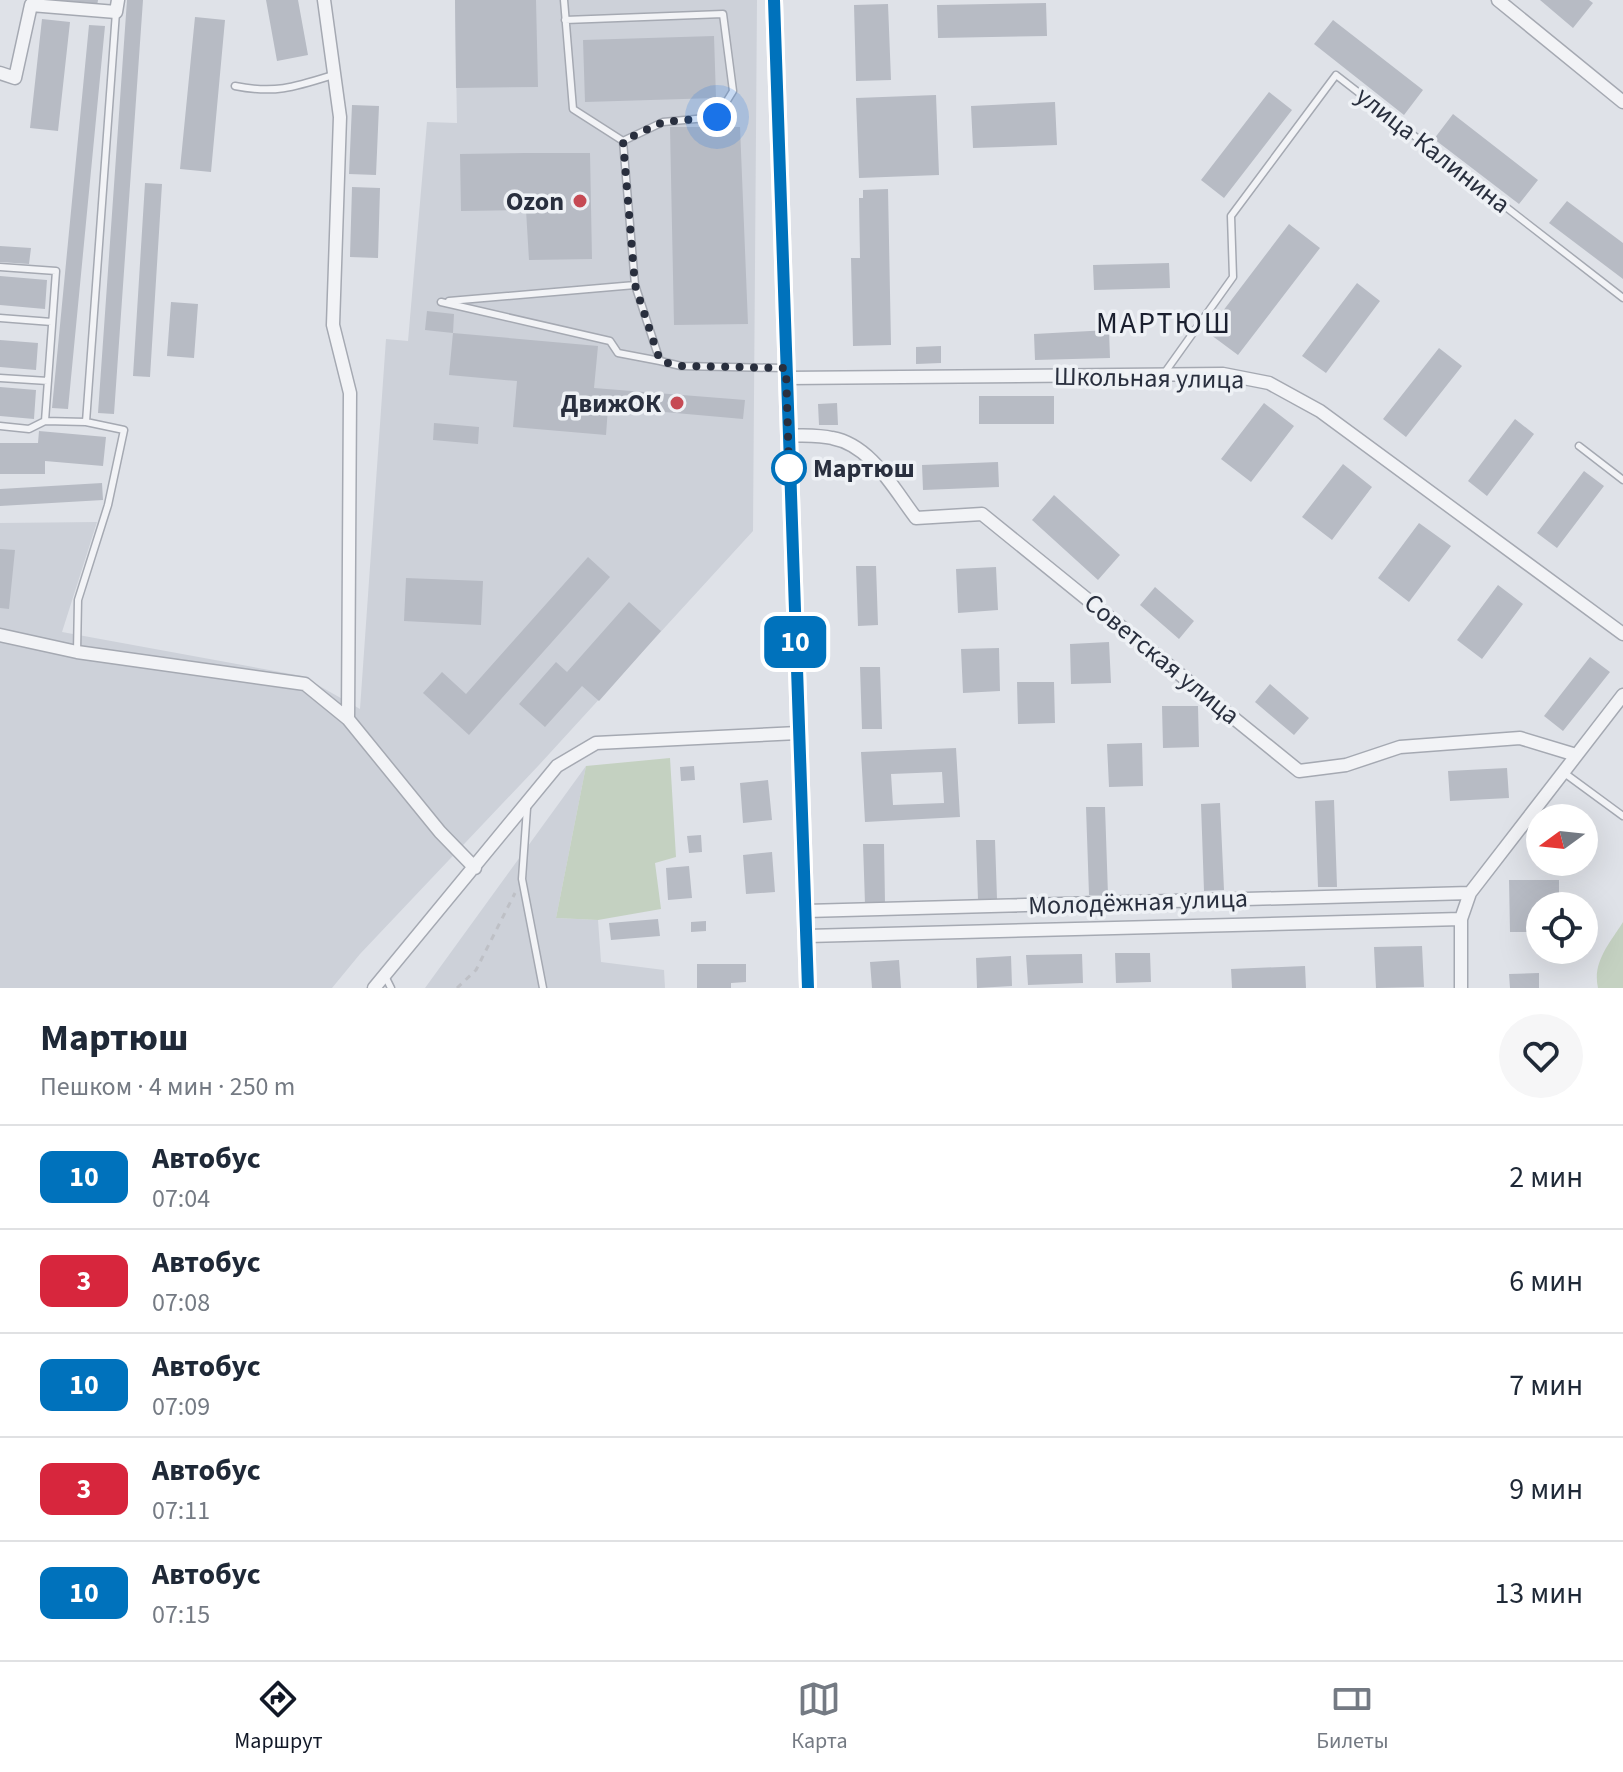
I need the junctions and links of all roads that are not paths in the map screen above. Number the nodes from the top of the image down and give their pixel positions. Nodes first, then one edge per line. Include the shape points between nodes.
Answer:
1 (324, 0) edge
2 (564, 0) edge
3 (774, 0) edge
4 (1498, 0) edge
5 (117, 6) edge
6 (565, 20) junction
7 (0, 73) edge
8 (334, 75) junction
9 (235, 86) dead end
10 (1623, 102) edge
11 (623, 141) junction
12 (0, 267) edge
13 (635, 285) junction
14 (1623, 298) edge
15 (0, 318) edge
16 (52, 322) junction
17 (660, 361) junction
18 (786, 373) junction
19 (1163, 375) junction
20 (0, 378) edge
21 (48, 381) junction
22 (45, 421) junction
23 (86, 422) junction
24 (0, 426) edge
25 (788, 435) junction
26 (1579, 446) dead end
27 (1623, 480) edge
28 (1623, 634) edge
29 (0, 635) edge
30 (77, 652) junction
31 (1623, 695) edge
32 (348, 719) junction
33 (798, 733) junction
34 (1576, 755) junction
35 (1563, 772) junction
36 (527, 804) junction
37 (1623, 816) edge
38 (475, 868) junction
39 (1470, 893) junction
40 (806, 911) junction
41 (1461, 919) junction
42 (807, 936) junction
43 (388, 982) edge
44 (374, 988) edge
45 (543, 988) edge
46 (808, 988) edge
47 (1461, 988) edge

1 - 8 street
2 - 6 lane
3 - 18 main road
4 - 10 street
5 - 7 street via 31,5 15,78
5 - 23 lane
6 - 11 lane via 573,109
6 - 11 lane via 723,14 733,91 717,117 663,122
8 - 9 lane via 289,88 261,91
8 - 32 street via 340,117 333,325 350,393
11 - 13 lane
12 - 16 lane via 56,271
13 - 17 lane
13 - 17 lane via 441,302 610,341 618,353
14 - 19 lane, улица Калинина via 1336,75 1231,216 1233,277
15 - 16 lane
16 - 21 lane
17 - 18 lane
18 - 19 street, Школьная улица
18 - 25 main road
19 - 28 street, Школьная улица via 1223,374 1269,383 1320,411
20 - 21 lane
21 - 22 lane
22 - 23 lane
22 - 24 lane via 29,429
23 - 30 lane via 124,430 108,505 78,600
25 - 33 main road
25 - 34 street, Советская улица via 831,438 866,453 916,518 982,514 1299,771 1346,765 1400,747 1520,738
26 - 27 lane
29 - 30 street
30 - 32 street via 305,684
31 - 34 street
32 - 38 street
33 - 36 street via 596,743 557,766
33 - 40 main road
34 - 35 street
35 - 37 lane
35 - 39 street
36 - 38 street
36 - 45 lane via 522,879
38 - 43 street
39 - 40 street, Молодёжная улица
39 - 41 street
40 - 42 main road
41 - 42 street, Молодёжная улица
41 - 47 street
42 - 46 main road
43 - 44 street

